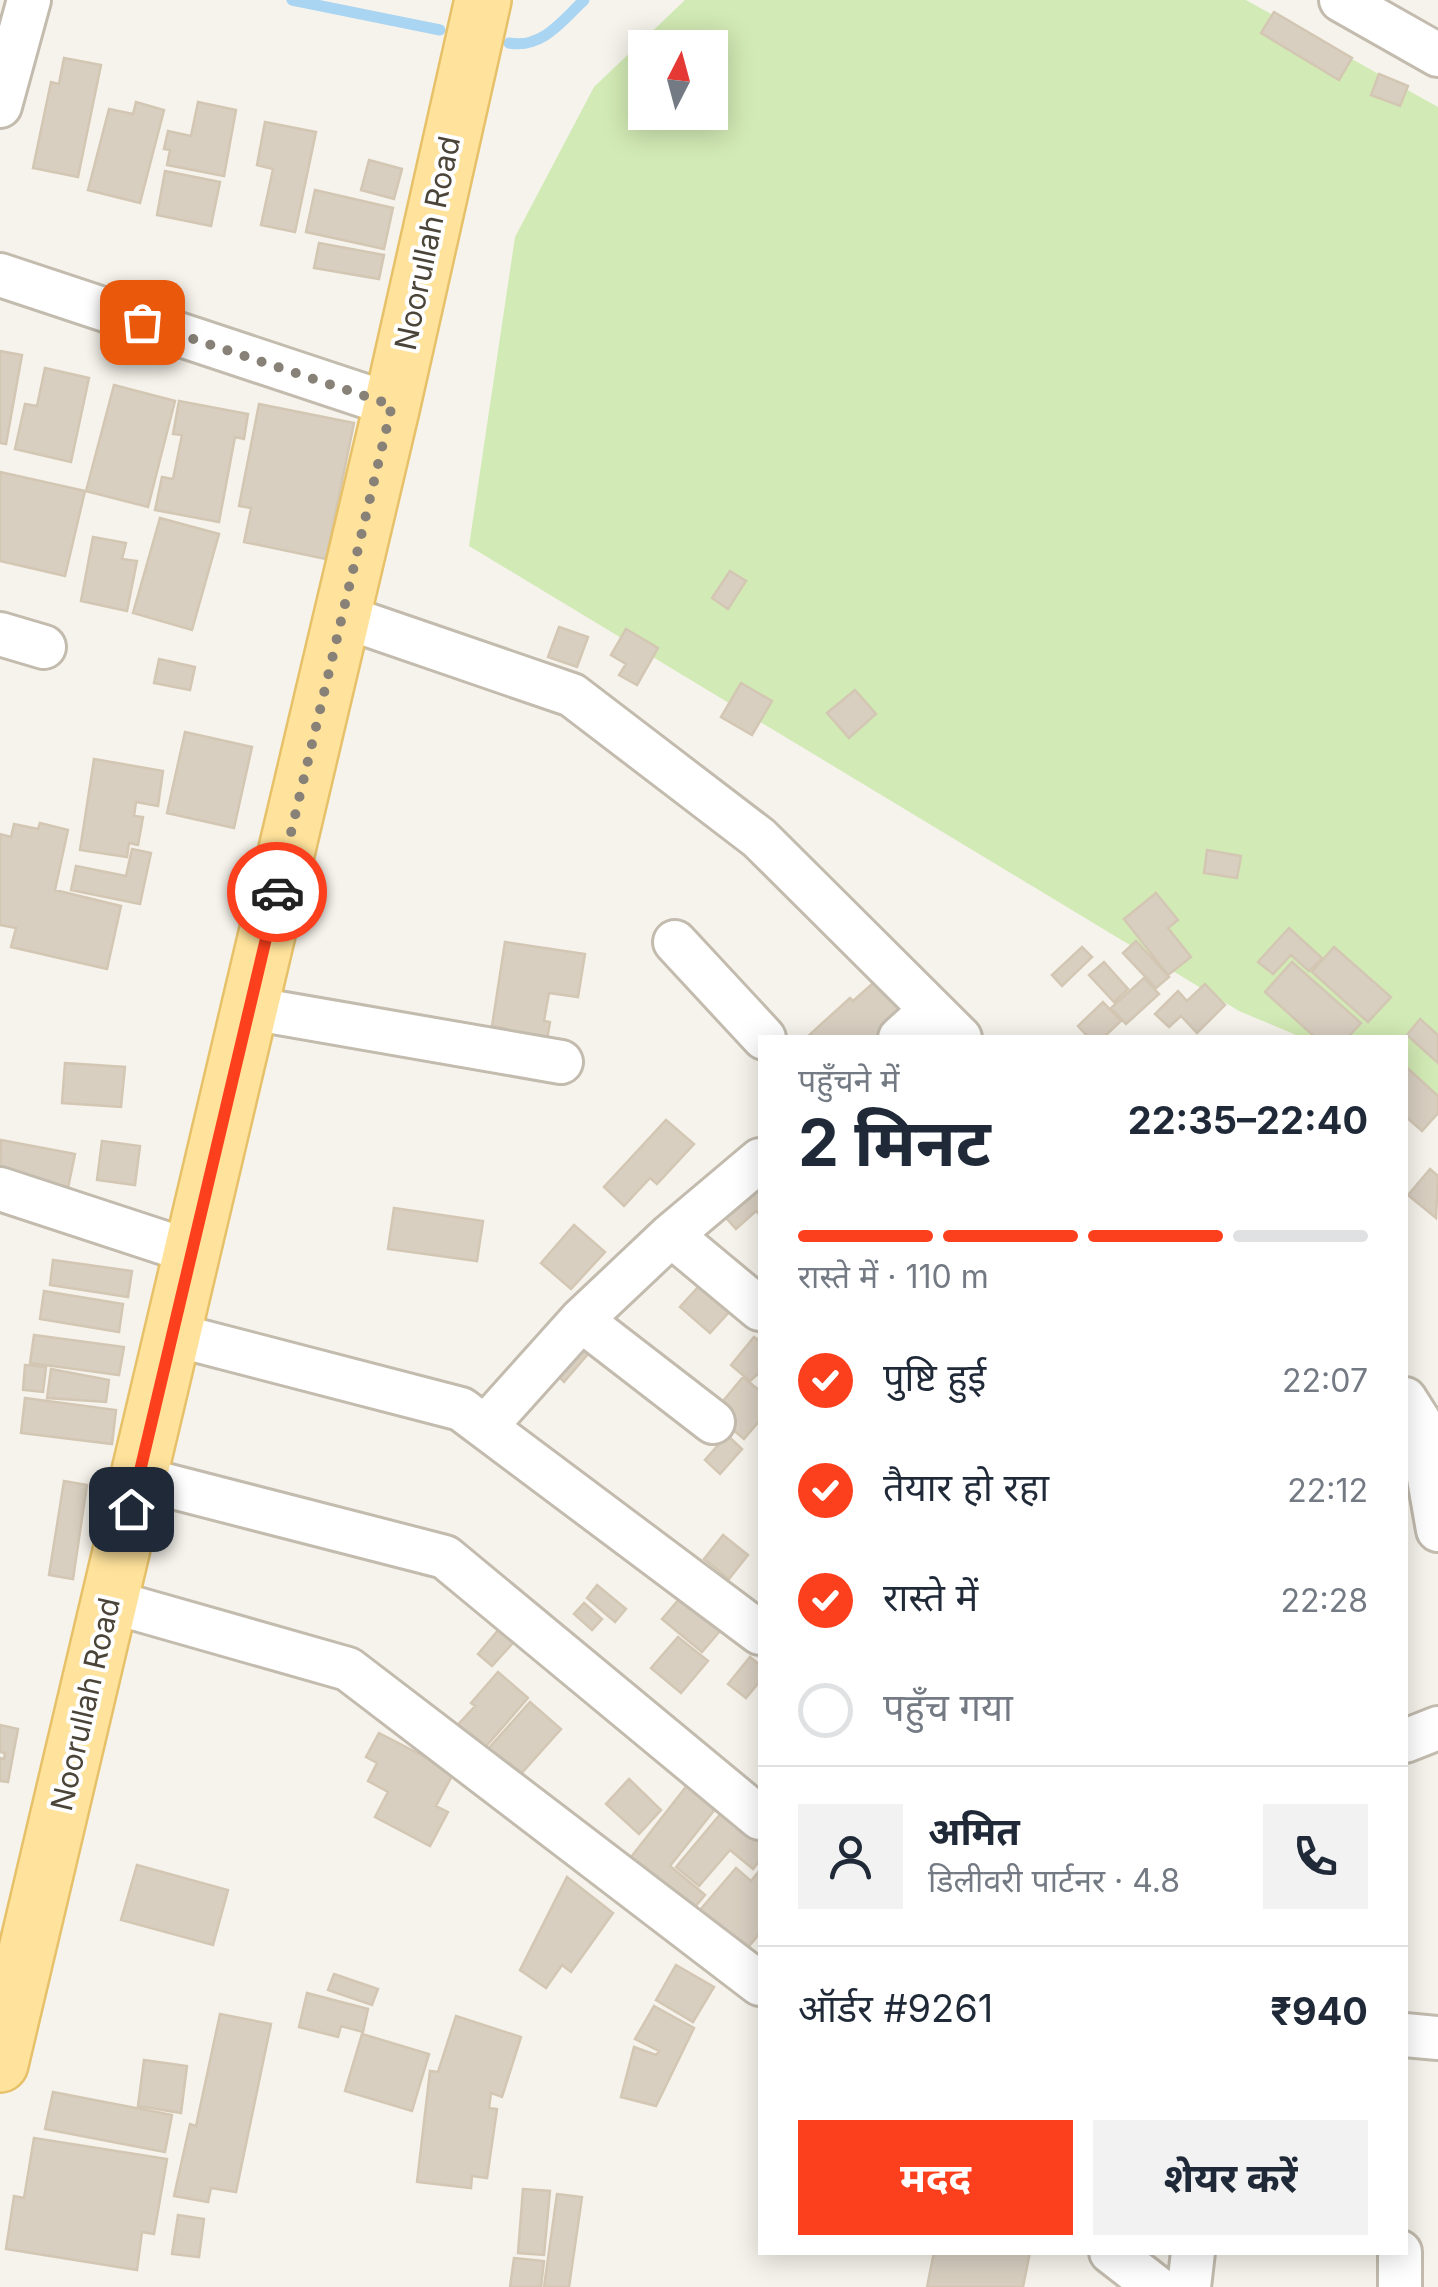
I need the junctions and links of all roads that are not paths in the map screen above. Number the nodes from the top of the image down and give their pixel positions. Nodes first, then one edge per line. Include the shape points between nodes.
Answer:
1 (29, 0) edge
2 (484, 0) edge
3 (1341, 0) edge
4 (1438, 55) edge
5 (0, 106) edge
6 (0, 275) edge
7 (392, 405) junction
8 (342, 616) junction
9 (0, 634) edge
10 (44, 648) dead end
11 (675, 942) dead end
12 (250, 1008) junction
13 (930, 1028) edge
14 (761, 1035) edge
15 (562, 1062) dead end
16 (758, 1162) edge
17 (0, 1189) edge
18 (672, 1236) junction
19 (192, 1252) junction
20 (758, 1308) edge
21 (581, 1320) junction
22 (172, 1334) junction
23 (1408, 1404) edge
24 (713, 1422) dead end
25 (484, 1428) junction
26 (138, 1478) junction
27 (1438, 1530) edge
28 (109, 1601) junction
29 (758, 1633) edge
30 (1438, 1728) edge
31 (1408, 1741) edge
32 (758, 1816) edge
33 (758, 1982) edge
34 (1408, 2035) edge
35 (1438, 2038) edge
36 (0, 2064) edge
37 (1115, 2255) edge
38 (1193, 2255) edge
39 (1400, 2255) edge
40 (1156, 2287) edge
41 (1189, 2287) edge
42 (1400, 2287) edge

1 - 5 street
2 - 7 main road, Noorullah Road
3 - 4 street
6 - 7 street
7 - 8 main road, Noorullah Road
8 - 12 main road, Noorullah Road
8 - 13 street via 572,695 759,838
9 - 10 street
11 - 14 street
12 - 15 street
12 - 19 main road, Noorullah Road
16 - 18 street
17 - 19 street
18 - 20 street
18 - 21 street
19 - 22 main road, Noorullah Road
21 - 24 street
21 - 25 street
22 - 25 street via 460,1409
22 - 26 main road, Noorullah Road
23 - 27 street via 1419,1421
25 - 29 street
26 - 28 main road, Noorullah Road
26 - 32 street via 445,1557
28 - 33 street via 348,1669
28 - 36 main road, Noorullah Road
30 - 31 street
34 - 35 street
37 - 40 street
38 - 41 street
39 - 42 street

